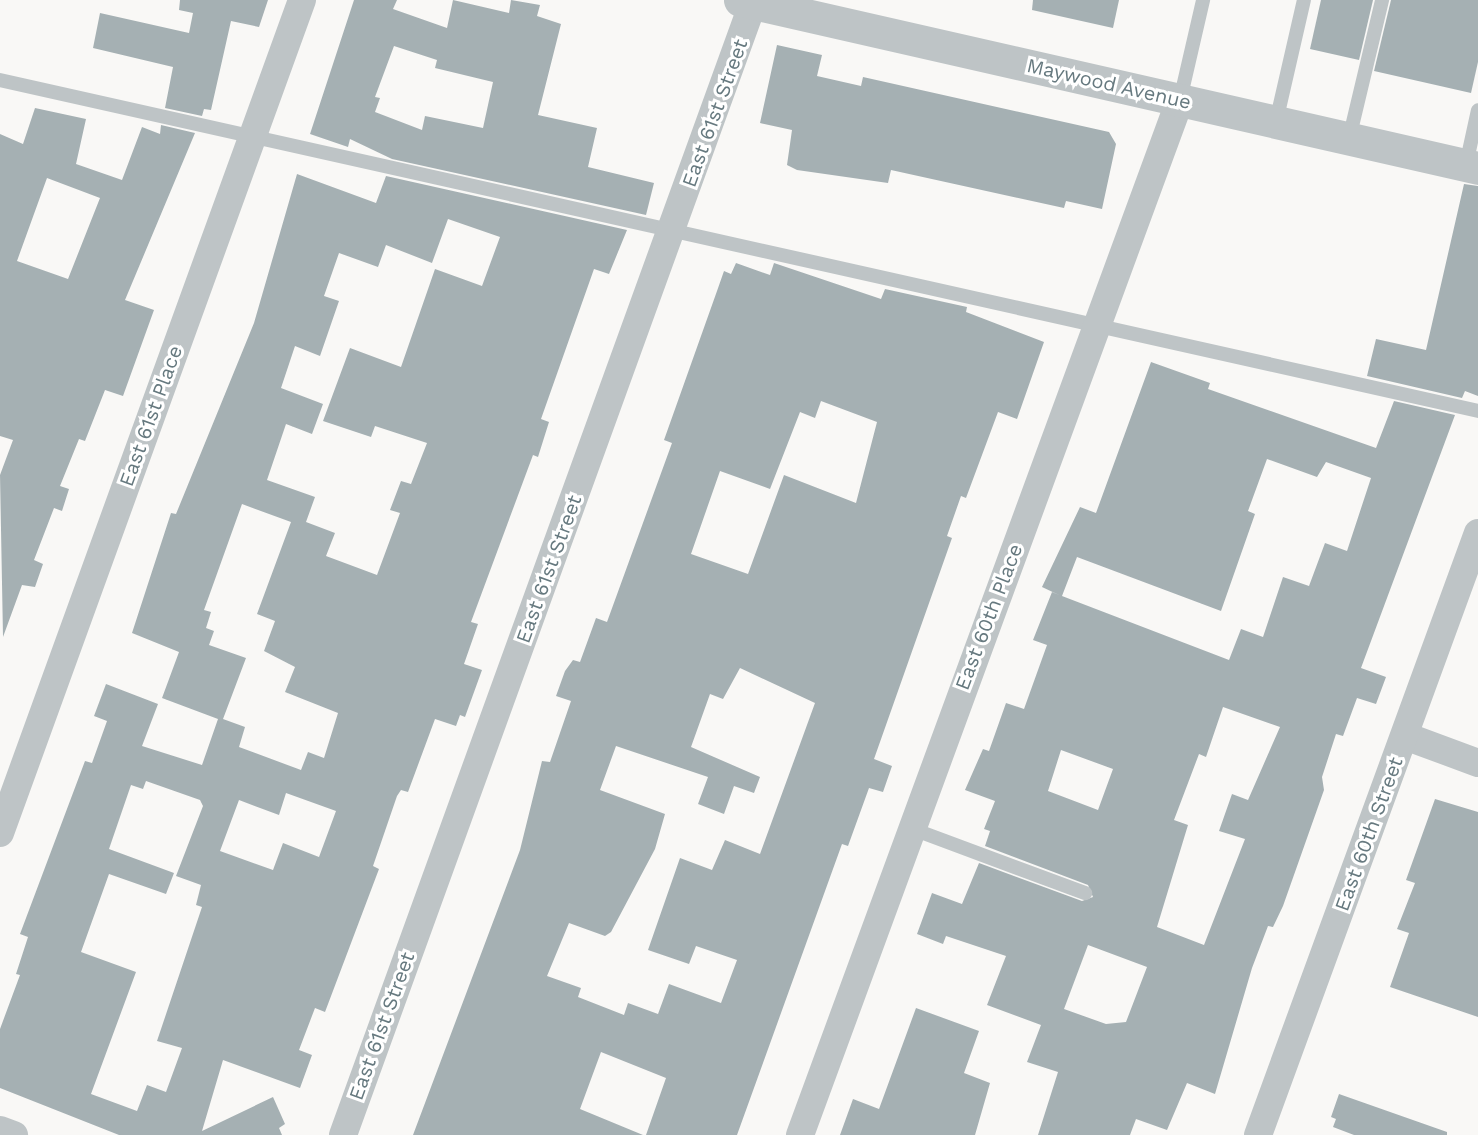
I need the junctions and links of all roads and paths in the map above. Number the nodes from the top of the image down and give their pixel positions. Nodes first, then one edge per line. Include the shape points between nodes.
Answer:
1 (302, 0) edge
2 (1203, 0) edge
3 (1304, 0) edge
4 (1382, 0) edge
5 (747, 2) edge
6 (0, 80) edge
7 (1179, 100) junction
8 (1478, 110) edge
9 (1276, 122) junction
10 (252, 139) junction
11 (1349, 139) junction
12 (1472, 166) edge
13 (672, 229) junction
14 (1099, 324) junction
15 (1478, 411) edge
16 (1478, 533) edge
17 (1405, 736) junction
18 (1478, 763) edge
19 (910, 828) junction
20 (0, 832) edge
21 (1085, 893) dead end
22 (0, 1130) edge
23 (14, 1135) edge
24 (343, 1135) edge
25 (800, 1135) edge
26 (1258, 1135) edge

1 - 10 street, East 61st Place
2 - 7 lane
3 - 9 lane
4 - 11 lane
5 - 7 street, Maywood Avenue
5 - 13 street, East 61st Street
6 - 10 lane
7 - 9 street, Maywood Avenue
7 - 14 street, East 60th Place
8 - 12 lane
9 - 11 street, Maywood Avenue
10 - 13 lane
10 - 20 street, East 61st Place
11 - 12 street, Maywood Avenue
13 - 14 lane
13 - 24 street, East 61st Street
14 - 15 lane
14 - 19 street, East 60th Place
16 - 17 street, East 60th Street
17 - 18 street
17 - 26 street, East 60th Street
19 - 21 lane
19 - 25 street, East 60th Place
22 - 23 street

